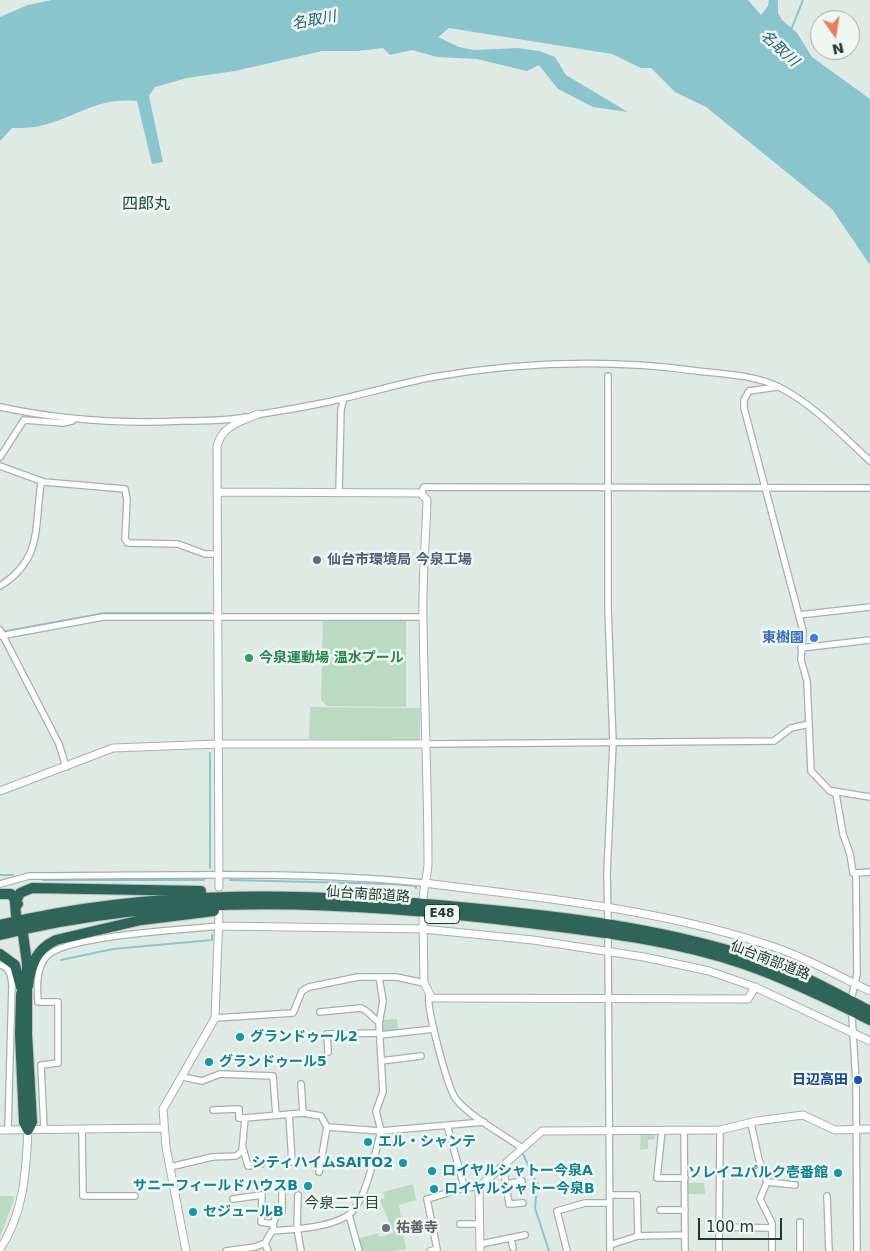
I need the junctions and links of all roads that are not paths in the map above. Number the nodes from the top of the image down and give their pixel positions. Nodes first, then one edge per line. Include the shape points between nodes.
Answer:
1 (608, 376) dead end
2 (778, 386) junction
3 (344, 399) junction
4 (0, 407) edge
5 (258, 414) junction
6 (74, 420) junction
7 (0, 456) edge
8 (870, 460) edge
9 (0, 466) edge
10 (44, 482) junction
11 (608, 488) junction
12 (870, 488) edge
13 (766, 489) junction
14 (218, 492) junction
15 (339, 493) junction
16 (421, 493) junction
17 (216, 554) junction
18 (0, 586) edge
19 (870, 606) edge
20 (799, 615) junction
21 (423, 616) junction
22 (218, 617) junction
23 (1, 634) edge
24 (870, 640) edge
25 (801, 648) junction
26 (809, 724) junction
27 (613, 743) junction
28 (219, 744) junction
29 (428, 744) junction
30 (66, 767) junction
31 (0, 791) edge
32 (830, 791) junction
33 (870, 797) edge
34 (855, 872) junction
35 (870, 872) edge
36 (218, 876) junction
37 (0, 879) edge
38 (7, 882) junction
39 (424, 883) junction
40 (0, 884) edge
41 (219, 887) dead end
42 (0, 894) edge
43 (236, 895) junction
44 (424, 898) dead end
45 (16, 900) junction
46 (310, 905) junction
47 (606, 907) junction
48 (18, 914) dead end
49 (219, 914) dead end
50 (423, 917) dead end
51 (608, 920) dead end
52 (0, 925) edge
53 (219, 926) junction
54 (423, 929) junction
55 (21, 934) dead end
56 (0, 935) edge
57 (608, 938) dead end
58 (608, 952) junction
59 (0, 954) edge
60 (0, 965) edge
61 (379, 977) junction
62 (424, 982) junction
63 (853, 983) junction
64 (24, 986) junction
65 (755, 986) junction
66 (870, 991) edge
67 (429, 995) junction
68 (852, 996) dead end
69 (608, 999) junction
70 (320, 1012) dead end
71 (870, 1012) edge
72 (852, 1016) dead end
73 (215, 1018) junction
74 (870, 1020) edge
75 (379, 1022) junction
76 (434, 1029) junction
77 (853, 1033) junction
78 (380, 1034) junction
79 (870, 1041) edge
80 (328, 1052) dead end
81 (421, 1056) dead end
82 (381, 1061) junction
83 (183, 1077) junction
84 (301, 1084) dead end
85 (213, 1110) dead end
86 (304, 1113) junction
87 (289, 1114) junction
88 (276, 1115) junction
89 (245, 1118) junction
90 (484, 1122) junction
91 (751, 1123) junction
92 (448, 1124) junction
93 (327, 1127) junction
94 (164, 1128) junction
95 (44, 1129) junction
96 (82, 1129) junction
97 (856, 1129) junction
98 (870, 1129) edge
99 (0, 1130) edge
100 (8, 1130) junction
101 (28, 1130) junction
102 (608, 1130) junction
103 (662, 1130) junction
104 (684, 1130) junction
105 (720, 1130) junction
106 (381, 1131) junction
107 (242, 1146) junction
108 (522, 1148) junction
109 (292, 1162) dead end
110 (261, 1164) dead end
111 (503, 1165) junction
112 (170, 1167) junction
113 (319, 1172) dead end
114 (685, 1178) junction
115 (522, 1181) dead end
116 (767, 1182) junction
117 (506, 1184) junction
118 (795, 1185) dead end
119 (464, 1186) junction
120 (479, 1187) junction
121 (282, 1193) dead end
122 (298, 1195) dead end
123 (610, 1195) junction
124 (135, 1196) dead end
125 (827, 1196) dead end
126 (233, 1199) dead end
127 (523, 1203) dead end
128 (610, 1203) junction
129 (660, 1210) dead end
130 (685, 1210) junction
131 (349, 1215) junction
132 (800, 1222) dead end
133 (460, 1224) dead end
134 (480, 1224) junction
135 (274, 1227) junction
136 (719, 1227) junction
137 (297, 1228) junction
138 (772, 1228) junction
139 (525, 1235) dead end
140 (685, 1235) junction
141 (638, 1236) junction
142 (511, 1238) junction
143 (265, 1243) junction
144 (513, 1248) dead end
145 (610, 1248) edge
146 (0, 1249) edge
147 (481, 1249) edge
148 (186, 1251) edge
149 (226, 1251) edge
150 (268, 1251) edge
151 (301, 1251) edge
152 (359, 1251) edge
153 (430, 1251) edge
154 (567, 1251) edge
155 (685, 1251) edge
156 (719, 1251) edge
157 (772, 1251) edge
158 (800, 1251) edge
159 (829, 1251) edge
160 (857, 1251) edge

1 - 11 street
2 - 3 street via 752,379 665,367 590,363 516,366 471,372 416,381
2 - 8 street via 798,398
2 - 13 street via 750,391 744,400
3 - 5 street
3 - 15 street
4 - 6 street
5 - 6 street via 161,422
5 - 14 street via 231,426 219,439
6 - 7 street via 63,423 24,420
9 - 10 street
10 - 17 street via 125,489 125,538 128,543 178,544 205,554
10 - 18 street via 41,484 36,520 36,543 26,562
11 - 13 street
11 - 16 street via 424,488
11 - 27 street
12 - 13 street
13 - 20 street
14 - 15 street
14 - 17 street
15 - 16 street
16 - 21 street via 427,500
17 - 22 street
19 - 20 street
20 - 25 street via 803,631
21 - 22 street
21 - 29 street
22 - 23 street via 103,617
22 - 28 street
23 - 30 street via 59,744
24 - 25 street
25 - 26 street
26 - 27 street via 792,728 774,741
26 - 32 street via 811,770
27 - 29 street
27 - 47 street
28 - 29 street
28 - 30 street via 113,748
28 - 36 street
29 - 39 street via 428,876
30 - 31 street
32 - 33 street
32 - 34 street via 835,792 838,801 843,838
34 - 35 street
34 - 63 street via 857,974
36 - 38 street via 29,876
36 - 39 street via 360,877
36 - 41 street
37 - 38 street
38 - 40 street
39 - 44 street
39 - 47 street
42 - 45 highway via 11,894
43 - 45 highway via 184,890 46,888 26,889
43 - 52 highway, 仙台南部道路 / E48 via 132,901
43 - 71 highway, 仙台南部道路 / E48 via 433,904 641,930 714,946 773,964
45 - 48 highway
46 - 56 highway, 仙台南部道路 / E48 via 208,904 133,910 64,920
46 - 64 highway via 177,914 73,935 46,945 38,952
46 - 74 highway, 仙台南部道路 / E48 via 499,919 653,941 744,964 796,984
47 - 51 street
47 - 63 street via 702,925 779,949
49 - 53 street
50 - 54 street
53 - 54 street
53 - 73 street
53 - 95 street via 83,941 53,950 46,957 39,970 38,1002 58,1002 58,1063 41,1064
54 - 58 street via 533,940
54 - 62 street
55 - 64 highway
57 - 58 street
58 - 65 street via 709,971
58 - 69 street
59 - 64 highway via 15,965
60 - 100 street via 11,973 12,985
61 - 62 street via 396,976
61 - 73 street via 358,977 309,987 302,991 293,1013
61 - 75 street via 383,1001
62 - 67 street
63 - 66 street
63 - 68 street
64 - 101 highway via 32,1122
65 - 69 street via 748,999
65 - 77 street
67 - 69 street via 454,999
67 - 76 street
69 - 102 street
70 - 75 street via 361,1008
72 - 77 street
73 - 83 street
75 - 78 street
76 - 78 street
76 - 90 street via 456,1098
77 - 79 street
77 - 97 street
78 - 80 street via 327,1034
78 - 82 street
81 - 82 street
82 - 106 street via 383,1092 376,1111
83 - 88 street via 202,1081 220,1074 274,1076
83 - 94 street via 163,1109
84 - 86 street
85 - 89 street via 239,1109 239,1118
86 - 87 street
86 - 93 street via 321,1116
87 - 88 street
87 - 109 street
88 - 89 street
89 - 107 street
90 - 92 street
90 - 108 street
91 - 97 street via 803,1115 831,1129
91 - 105 street
91 - 116 street
92 - 106 street
92 - 119 street
93 - 106 street
93 - 113 street
94 - 96 street
94 - 112 street
95 - 96 street
95 - 101 street
96 - 124 street via 83,1196
97 - 98 street
97 - 160 street
99 - 100 street
100 - 101 street
101 - 146 street via 23,1190 17,1214
102 - 103 street
102 - 108 street via 542,1131
102 - 123 street
103 - 104 street
103 - 114 street via 658,1178
104 - 105 street
104 - 114 street
105 - 136 street
106 - 131 street via 369,1178
107 - 110 street via 248,1166
107 - 112 street via 236,1156 212,1157
108 - 111 street
111 - 117 street
111 - 120 street
112 - 148 street
114 - 130 street
115 - 117 street
116 - 118 street
116 - 138 street via 761,1202
117 - 127 street via 509,1204
119 - 120 street
119 - 153 street via 450,1194 427,1199 437,1249
120 - 134 street
121 - 135 street via 282,1212 277,1214
122 - 137 street
123 - 128 street
123 - 141 street via 637,1195
125 - 159 street
126 - 135 street via 262,1195 261,1222
128 - 145 street
128 - 154 street via 585,1203 557,1211
129 - 130 street
130 - 140 street
131 - 137 street
131 - 152 street
132 - 158 street
133 - 134 street
134 - 147 street
135 - 137 street
135 - 143 street
136 - 138 street
136 - 156 street
137 - 151 street
138 - 157 street
139 - 142 street
140 - 141 street
140 - 155 street
141 - 145 street
142 - 144 street
142 - 147 street
143 - 149 street via 255,1248
143 - 150 street

